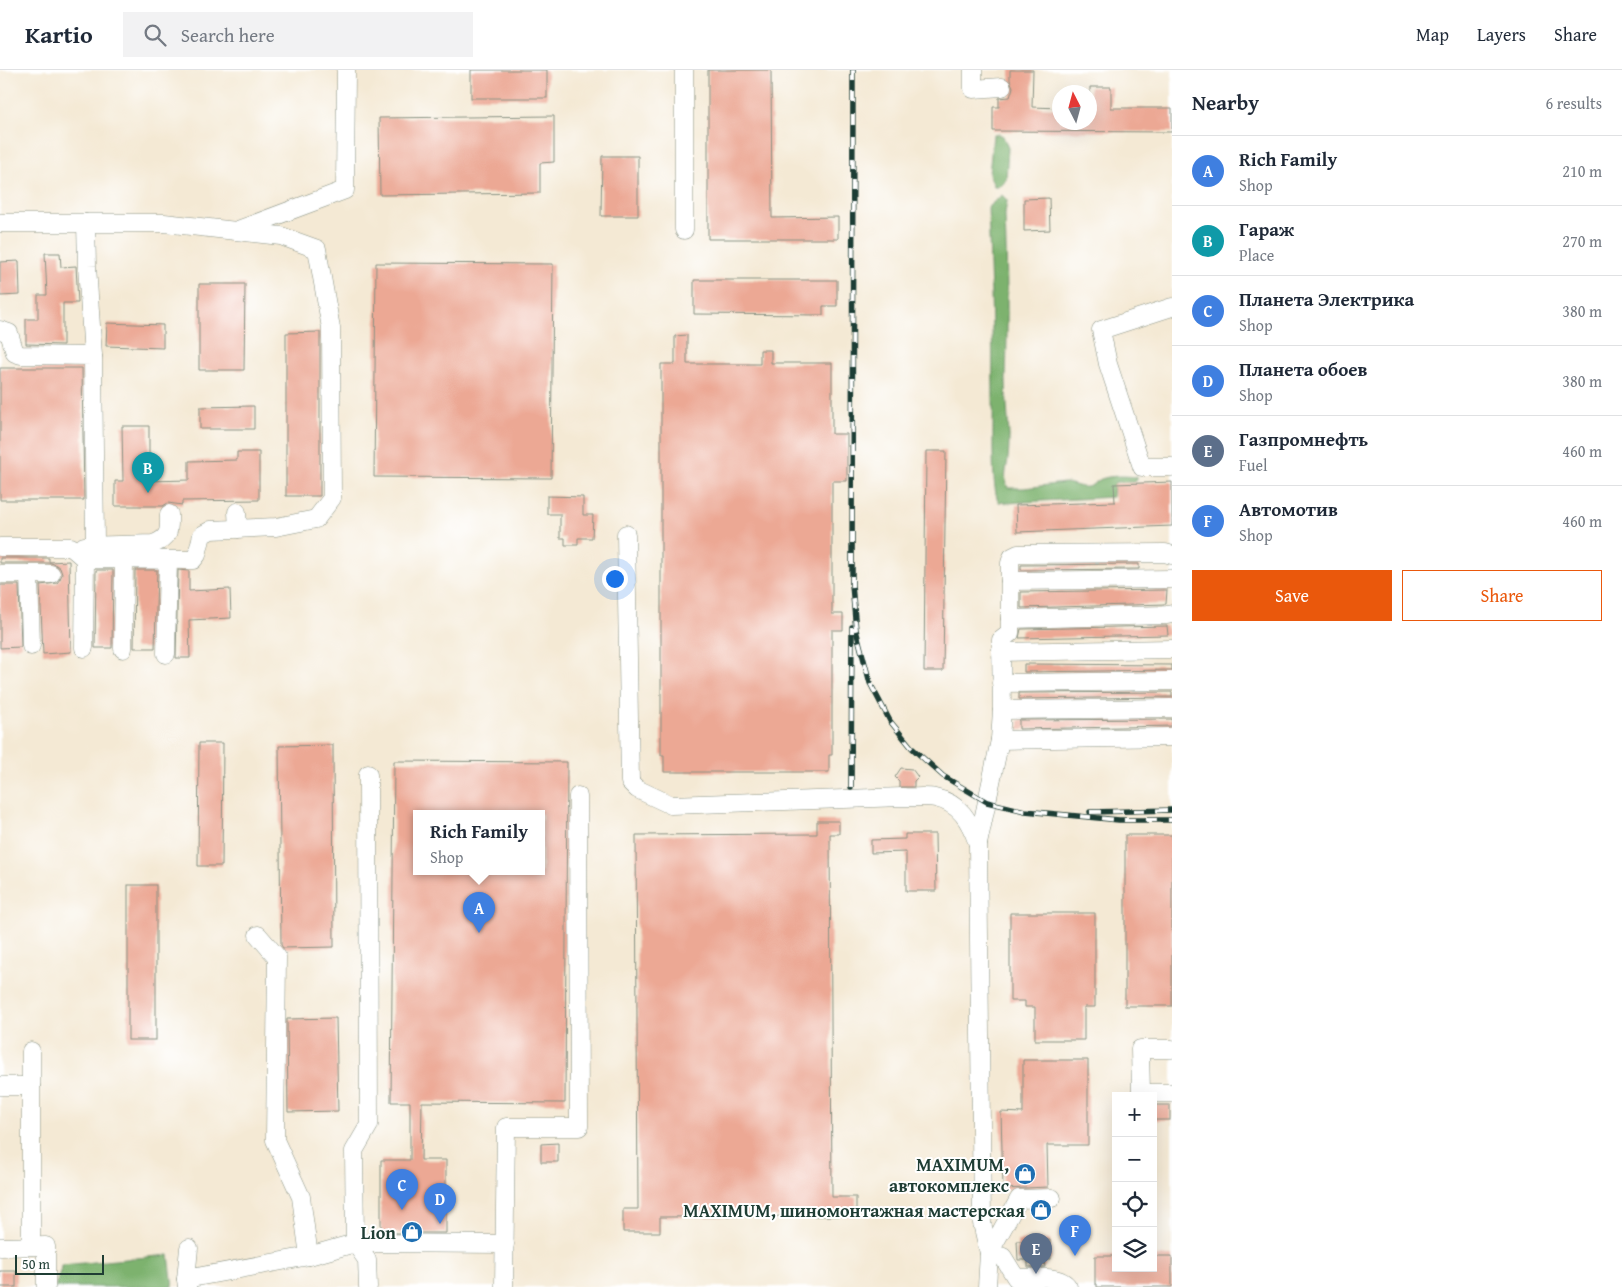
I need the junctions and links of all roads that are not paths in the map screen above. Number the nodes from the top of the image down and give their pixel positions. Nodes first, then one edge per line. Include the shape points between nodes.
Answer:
1 (346, 70) edge
2 (684, 70) edge
3 (973, 70) edge
4 (1002, 87) dead end
5 (0, 223) edge
6 (86, 223) junction
7 (684, 230) dead end
8 (236, 231) junction
9 (1172, 307) edge
10 (0, 330) edge
11 (93, 356) junction
12 (1172, 467) edge
13 (169, 514) dead end
14 (626, 534) dead end
15 (0, 547) edge
16 (90, 552) junction
17 (1172, 555) edge
18 (124, 560) junction
19 (168, 560) junction
20 (0, 574) edge
21 (28, 574) junction
22 (51, 574) dead end
23 (1172, 579) edge
24 (1010, 581) junction
25 (1172, 614) edge
26 (1010, 619) junction
27 (31, 646) dead end
28 (84, 648) dead end
29 (123, 649) dead end
30 (1172, 649) edge
31 (1001, 652) junction
32 (166, 654) dead end
33 (1172, 681) edge
34 (1001, 684) junction
35 (1172, 708) edge
36 (1002, 710) junction
37 (1172, 736) edge
38 (1000, 740) junction
39 (368, 774) dead end
40 (578, 796) dead end
41 (978, 844) junction
42 (258, 934) dead end
43 (1172, 1049) edge
44 (31, 1051) dead end
45 (0, 1086) edge
46 (31, 1086) junction
47 (1172, 1093) edge
48 (1052, 1198) dead end
49 (355, 1243) junction
50 (505, 1244) junction
51 (31, 1246) junction
52 (0, 1247) edge
53 (189, 1248) dead end
54 (989, 1253) junction
55 (309, 1256) junction
56 (1016, 1282) edge
57 (186, 1283) edge
58 (46, 1287) edge
59 (368, 1287) edge
60 (504, 1287) edge
61 (987, 1287) edge
62 (1068, 1287) edge

1 - 8 lane via 345,190
2 - 7 lane
3 - 4 lane via 973,89
5 - 6 lane
6 - 8 lane via 164,224
6 - 11 lane
8 - 19 lane via 281,236 317,249 331,328 332,498 316,519 276,527 237,520 202,535 193,560
9 - 12 lane via 1101,330 1108,364 1142,467
10 - 11 lane via 9,333 15,353 22,355
11 - 16 lane
13 - 16 lane via 169,532 163,540
14 - 41 lane via 630,782 637,789 672,805 935,798 958,807
15 - 16 lane via 71,547
16 - 18 lane
16 - 28 lane
17 - 24 lane via 1018,554 1010,563
18 - 19 lane
18 - 29 lane
19 - 32 lane
20 - 21 lane
21 - 22 lane
21 - 27 lane
23 - 24 lane
24 - 26 lane
25 - 26 lane
26 - 31 lane via 1010,633 1001,640
30 - 31 lane
31 - 34 lane
33 - 34 lane
34 - 36 lane
35 - 36 lane
36 - 38 lane
37 - 38 lane
38 - 41 lane
39 - 49 lane via 369,1125 354,1151
40 - 50 lane via 579,1127 506,1127
41 - 54 lane via 982,1223
42 - 55 lane via 278,957 275,1140 301,1198
43 - 47 lane via 1140,1048 1141,1093
44 - 46 lane
45 - 46 lane
46 - 51 lane
48 - 54 lane via 1019,1199
49 - 50 lane
49 - 55 lane
49 - 59 lane via 367,1260
50 - 60 lane
51 - 52 lane
51 - 58 lane via 46,1246
53 - 57 lane
54 - 56 lane via 1003,1257
54 - 61 lane
55 - 57 lane
56 - 62 lane via 1058,1279

